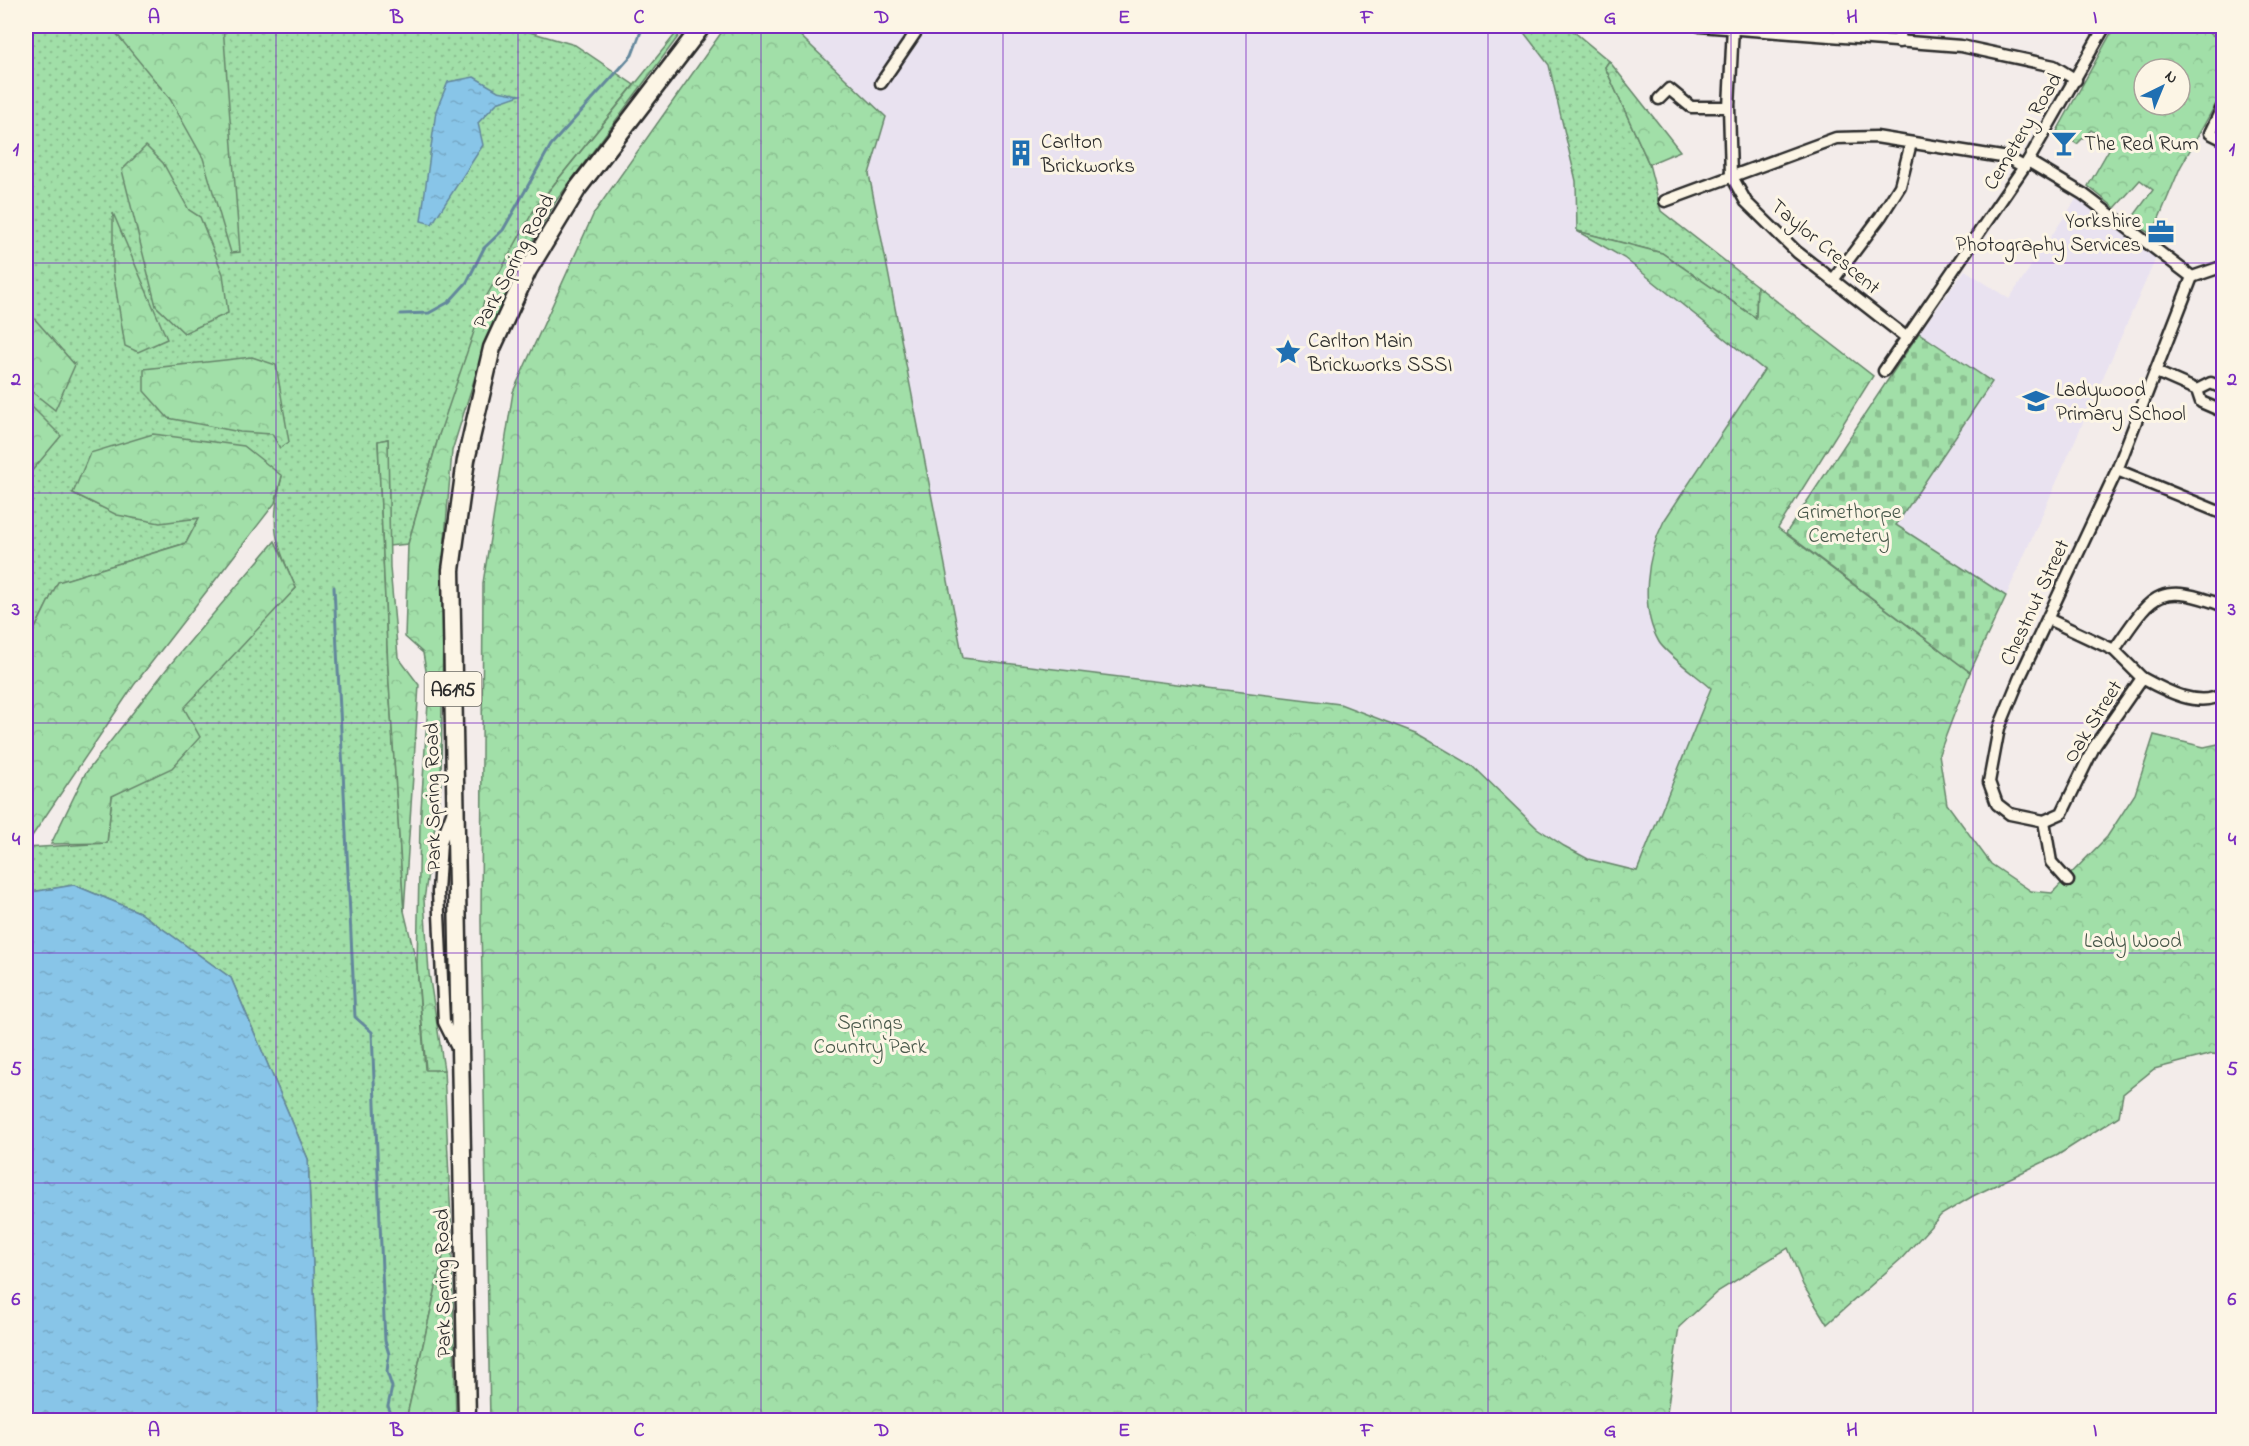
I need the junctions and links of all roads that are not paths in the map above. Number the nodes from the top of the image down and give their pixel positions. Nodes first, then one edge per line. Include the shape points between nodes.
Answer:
1 (702, 26) edge
2 (920, 26) edge
3 (1700, 26) edge
4 (1900, 26) edge
5 (2105, 26) edge
6 (1733, 27) edge
7 (1899, 42) junction
8 (2076, 80) junction
9 (881, 83) dead end
10 (1659, 99) dead end
11 (2223, 104) edge
12 (1729, 107) junction
13 (2223, 140) edge
14 (1911, 143) junction
15 (2026, 164) junction
16 (1731, 175) junction
17 (1665, 201) dead end
18 (2223, 266) edge
19 (2192, 277) junction
20 (1833, 280) junction
21 (1907, 338) junction
22 (1884, 371) dead end
23 (2156, 372) junction
24 (2223, 389) edge
25 (2197, 390) junction
26 (2223, 412) edge
27 (2117, 470) junction
28 (2223, 514) edge
29 (2223, 606) edge
30 (2048, 619) junction
31 (2114, 650) junction
32 (2142, 678) junction
33 (2223, 693) edge
34 (2044, 821) junction
35 (2068, 881) dead end
36 (467, 1420) edge

1 - 36 main road, Park Spring Road / A6195 via 578,188 528,270 492,348 465,460 451,570
2 - 9 street
3 - 6 street
4 - 7 street
5 - 8 street, Cemetery Road
6 - 7 street
6 - 12 street
7 - 8 street via 1961,46 2054,66
8 - 15 street, Cemetery Road
10 - 12 street via 1669,89 1691,107
11 - 13 street via 2210,133
12 - 16 street
14 - 15 street
14 - 16 street via 1876,137 1836,138
14 - 20 street via 1900,186
15 - 19 street via 2083,194
15 - 21 street, Cemetery Road
16 - 17 street
16 - 20 street, Taylor Crescent via 1746,202 1797,252
18 - 19 street
19 - 23 street, Chestnut Street
20 - 21 street, Taylor Crescent
21 - 22 street, Cemetery Road
23 - 25 street
23 - 27 street, Chestnut Street
24 - 25 street via 2211,383
25 - 26 street via 2201,402
27 - 28 street
27 - 30 street, Chestnut Street
29 - 31 street via 2194,595 2169,593 2145,608
30 - 31 street
30 - 34 street, Chestnut Street via 1999,728 1989,782 2003,810
31 - 32 street
32 - 33 street, Oak Street via 2189,698 2204,700
32 - 34 street, Oak Street via 2094,747 2066,807
34 - 35 street via 2050,862

